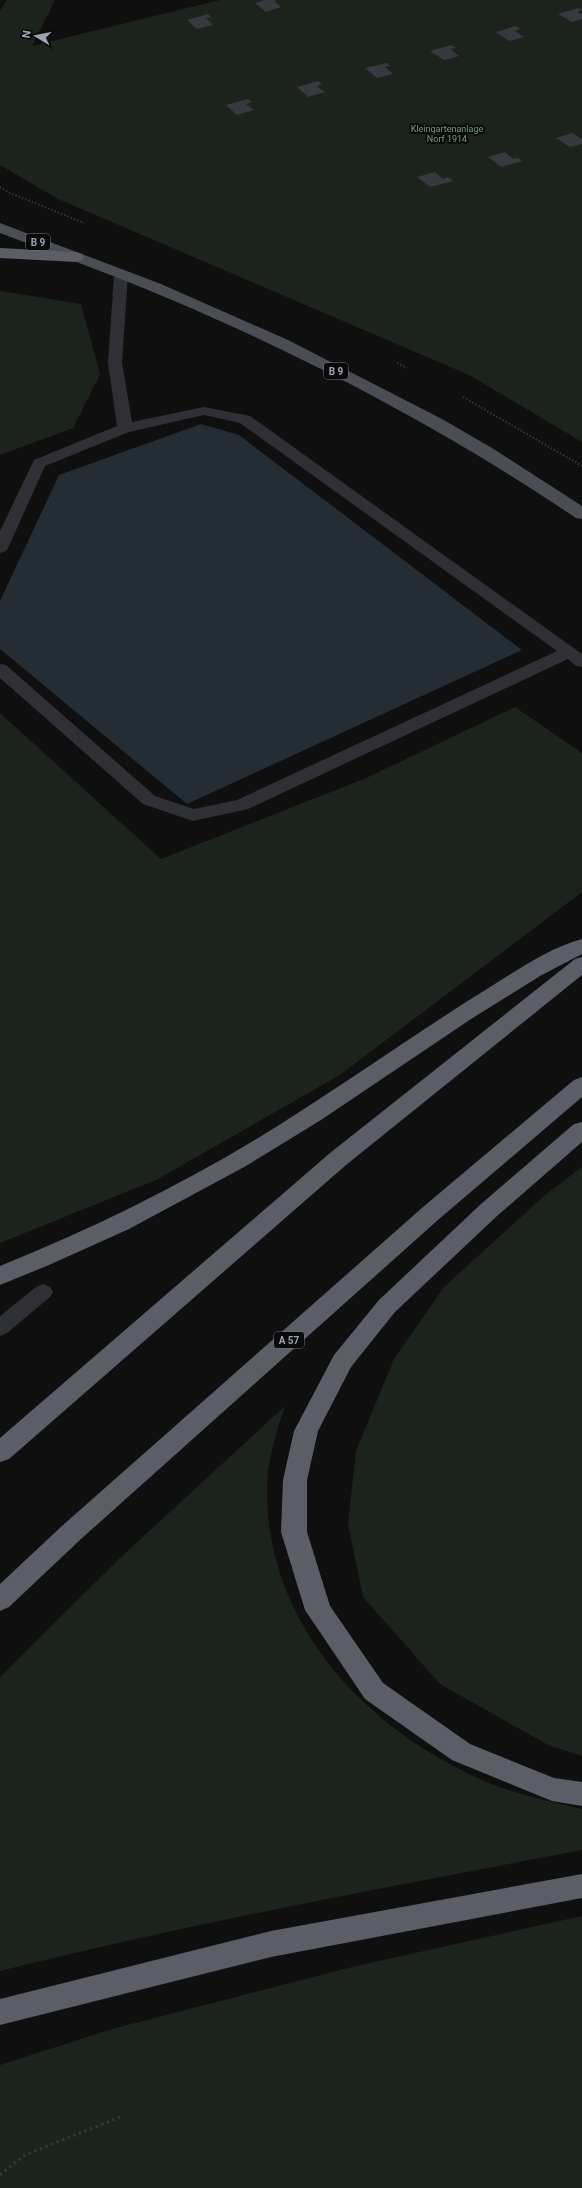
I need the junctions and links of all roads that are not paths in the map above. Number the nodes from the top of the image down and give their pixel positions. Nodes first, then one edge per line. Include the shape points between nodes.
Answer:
1 (0, 228) edge
2 (0, 253) edge
3 (76, 257) junction
4 (121, 275) junction
5 (125, 428) junction
6 (582, 514) edge
7 (0, 548) edge
8 (569, 652) junction
9 (582, 662) edge
10 (0, 669) edge
11 (582, 946) edge
12 (582, 964) edge
13 (582, 1085) edge
14 (582, 1130) edge
15 (0, 1276) edge
16 (43, 1292) dead end
17 (0, 1328) edge
18 (0, 1452) edge
19 (0, 1600) edge
20 (582, 1794) edge
21 (582, 1886) edge
22 (0, 2012) edge

1 - 3 main road, B 9
2 - 3 highway
3 - 4 main road, B 9
4 - 5 lane via 115,363
4 - 6 main road, B 9 via 176,296 289,347 400,403 521,472
5 - 7 lane via 39,463
5 - 8 lane via 204,411 246,419
8 - 9 lane
8 - 10 lane via 242,805 193,815 149,800
11 - 15 highway via 519,978 424,1037 312,1115 210,1176 136,1217
12 - 18 highway via 338,1159
13 - 19 highway, A 57 via 426,1218 72,1532
14 - 20 highway via 436,1258 388,1306 342,1361 306,1431 295,1480 294,1532 318,1610 374,1691 461,1752 552,1789
16 - 17 lane
21 - 22 highway via 271,1944

